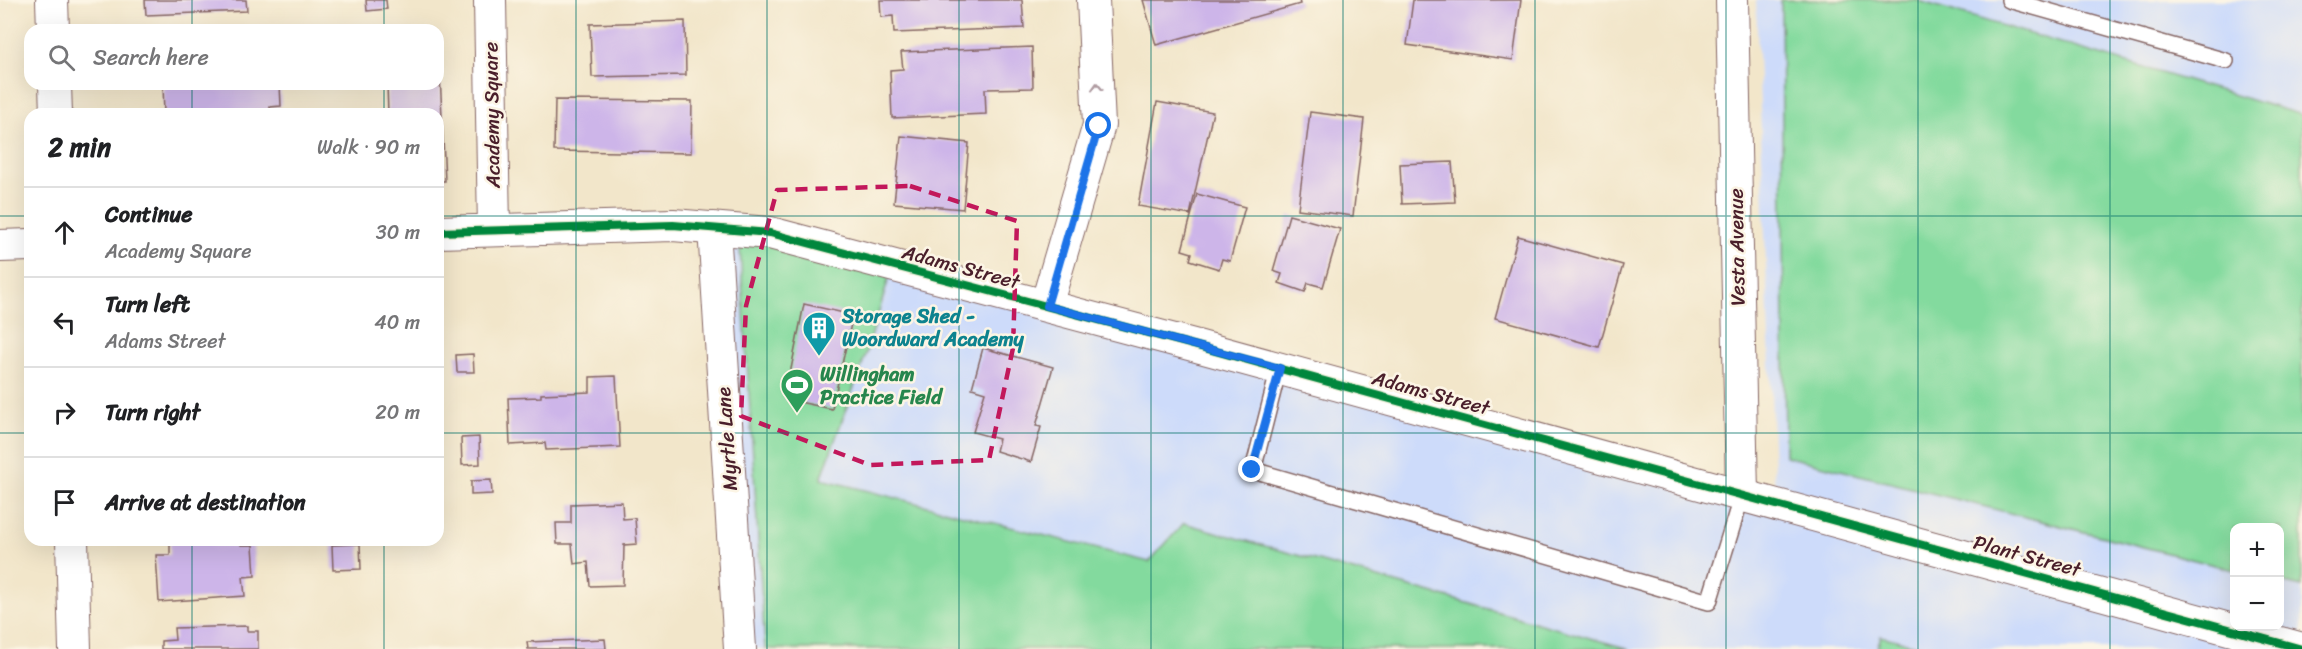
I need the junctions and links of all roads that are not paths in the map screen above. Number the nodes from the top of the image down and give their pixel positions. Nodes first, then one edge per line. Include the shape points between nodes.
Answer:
1 (52, 0) edge
2 (490, 0) edge
3 (1093, 0) edge
4 (1732, 0) edge
5 (2009, 0) edge
6 (53, 24) edge
7 (2226, 61) dead end
8 (55, 90) edge
9 (56, 108) edge
10 (714, 228) junction
11 (494, 230) junction
12 (444, 232) edge
13 (0, 246) edge
14 (24, 246) edge
15 (1047, 306) junction
16 (1280, 368) junction
17 (1742, 495) junction
18 (72, 546) edge
19 (75, 649) edge
20 (740, 649) edge
21 (2302, 649) edge

1 - 6 street
2 - 11 street, Academy Square
15 -> 3 street via 1099,126
4 - 17 street, Vesta Avenue
5 - 7 lane
8 - 9 street
10 - 11 street, Adams Street via 673,225
10 - 15 street, Adams Street via 770,233
10 - 20 street, Myrtle Lane
11 - 12 street, Adams Street
13 - 14 street
15 - 16 street, Adams Street
16 - 17 street, Adams Street
16 - 17 lane via 1252,470 1709,602
17 - 21 street, Plant Street
18 - 19 street

